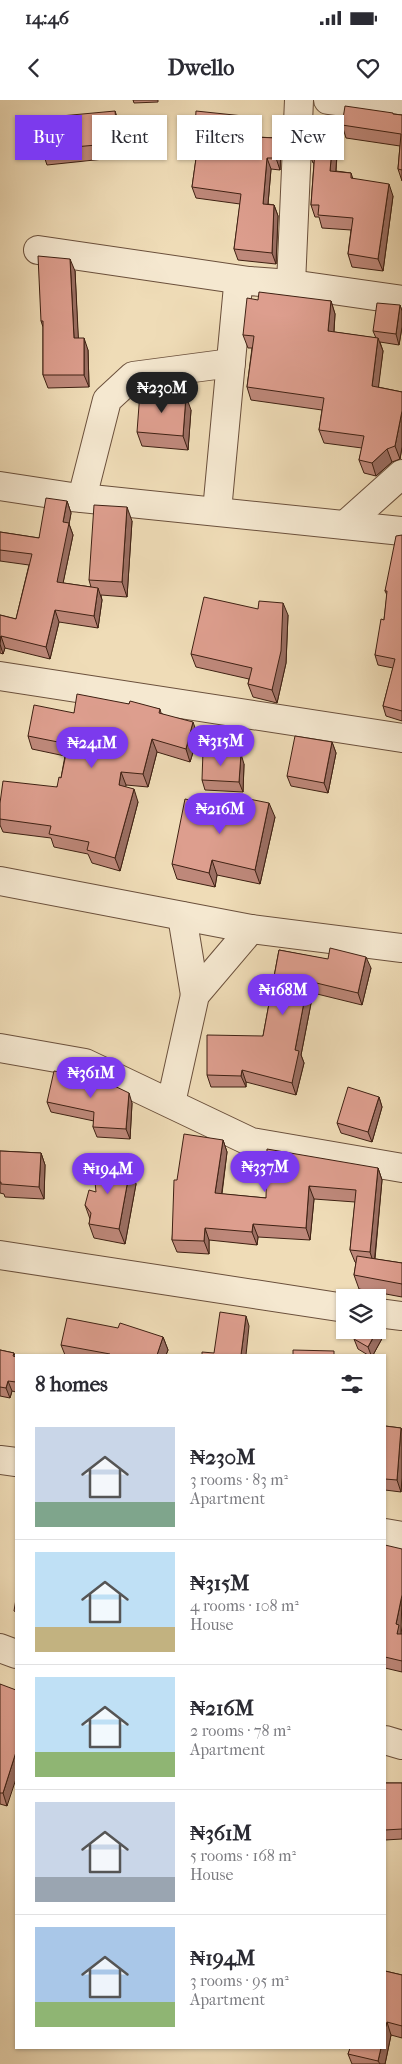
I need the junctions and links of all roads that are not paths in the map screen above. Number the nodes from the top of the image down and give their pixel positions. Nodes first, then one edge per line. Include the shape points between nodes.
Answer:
1 (299, 100) edge
2 (328, 100) edge
3 (402, 110) edge
4 (38, 250) dead end
5 (249, 281) junction
6 (291, 284) junction
7 (402, 300) edge
8 (231, 363) junction
9 (402, 474) edge
10 (0, 486) edge
11 (82, 498) junction
12 (217, 511) junction
13 (345, 525) junction
14 (402, 531) edge
15 (0, 676) edge
16 (402, 738) edge
17 (0, 881) edge
18 (33, 887) junction
19 (0, 897) edge
20 (182, 916) junction
21 (252, 929) junction
22 (402, 948) edge
23 (195, 995) junction
24 (0, 1048) edge
25 (171, 1103) junction
26 (402, 1168) edge
27 (0, 1255) edge
28 (336, 1307) edge
29 (386, 1314) edge
30 (402, 1316) edge
31 (0, 1460) edge
32 (15, 1462) edge
33 (386, 1533) edge
34 (402, 1536) edge
35 (0, 1648) edge
36 (15, 1654) edge
37 (386, 1740) edge
38 (402, 1744) edge

1 - 6 street
2 - 3 street
4 - 5 street
5 - 6 street
5 - 8 street via 238,286
6 - 7 street
8 - 11 street via 133,376 107,400
8 - 12 street
9 - 13 street
10 - 11 street
11 - 12 street
12 - 13 street
13 - 14 street
15 - 16 street
17 - 18 street
18 - 19 street
18 - 20 street
20 - 21 street
20 - 23 street
21 - 22 street
21 - 23 street
23 - 25 street
24 - 25 street via 85,1062
25 - 26 street via 251,1142
27 - 28 street
29 - 30 street
31 - 32 street
33 - 34 street
35 - 36 street
37 - 38 street

